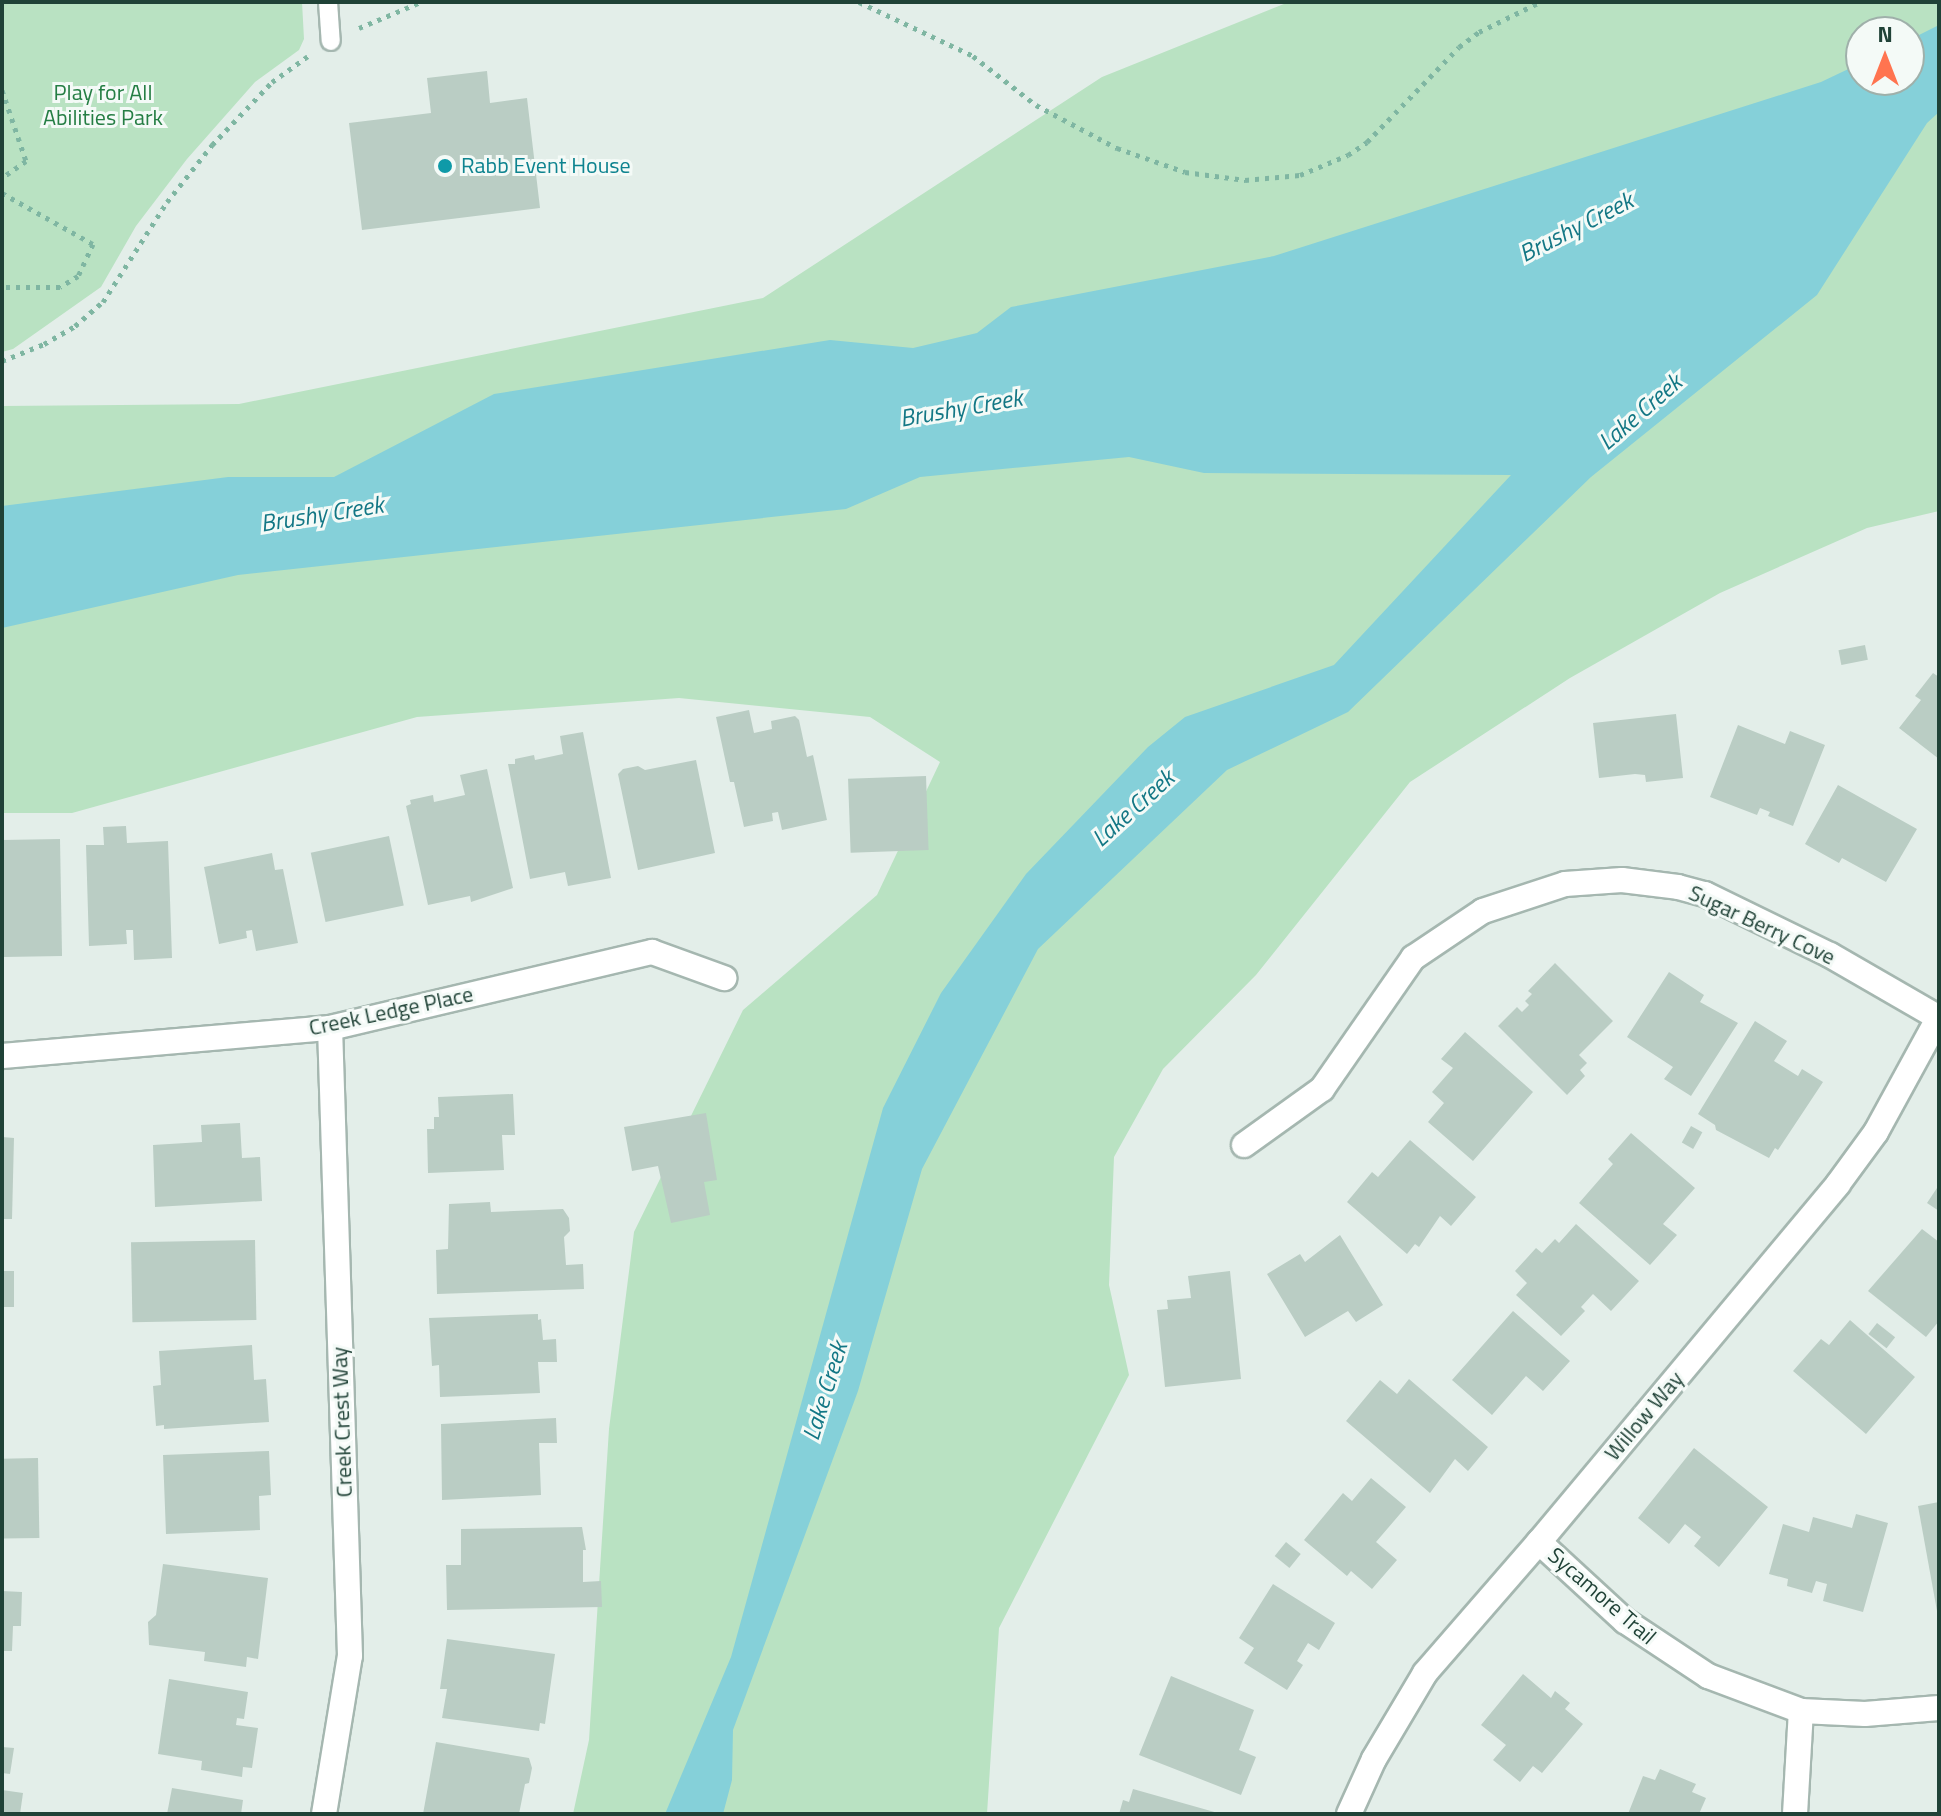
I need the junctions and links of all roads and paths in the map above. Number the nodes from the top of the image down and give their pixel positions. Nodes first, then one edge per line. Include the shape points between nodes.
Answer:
1 (328, 2) edge
2 (421, 2) edge
3 (859, 2) edge
4 (1540, 2) edge
5 (331, 41) junction
6 (2, 90) edge
7 (2, 178) edge
8 (2, 193) edge
9 (2, 287) edge
10 (2, 361) edge
11 (724, 978) dead end
12 (1939, 1018) edge
13 (330, 1028) junction
14 (2, 1056) edge
15 (1244, 1145) dead end
16 (1539, 1542) junction
17 (1939, 1708) edge
18 (1801, 1711) junction
19 (324, 1814) edge
20 (1349, 1814) edge
21 (1795, 1814) edge

1 - 5 lane
2 - 5 path
3 - 4 path via 973,56 1036,105 1117,148 1185,172 1245,180 1300,175 1348,155 1459,47
5 - 10 path via 272,82 212,145 167,202 103,302 75,326
6 - 7 path via 26,161
8 - 9 path via 93,244 78,276 60,287
11 - 13 street, Creek Ledge Place via 652,952
12 - 15 street, Sugar Berry Cove via 1830,955 1705,894 1622,880 1565,884 1483,911 1413,958 1322,1089
12 - 16 street, Willow Way via 1876,1132 1838,1184
13 - 14 street, Creek Ledge Place
13 - 19 street, Creek Crest Way via 350,1656
16 - 18 street, Sycamore Trail via 1625,1621 1679,1659 1708,1676
16 - 20 street, Willow Way via 1425,1673 1374,1759
17 - 18 street, Sycamore Trail via 1865,1714
18 - 21 street

